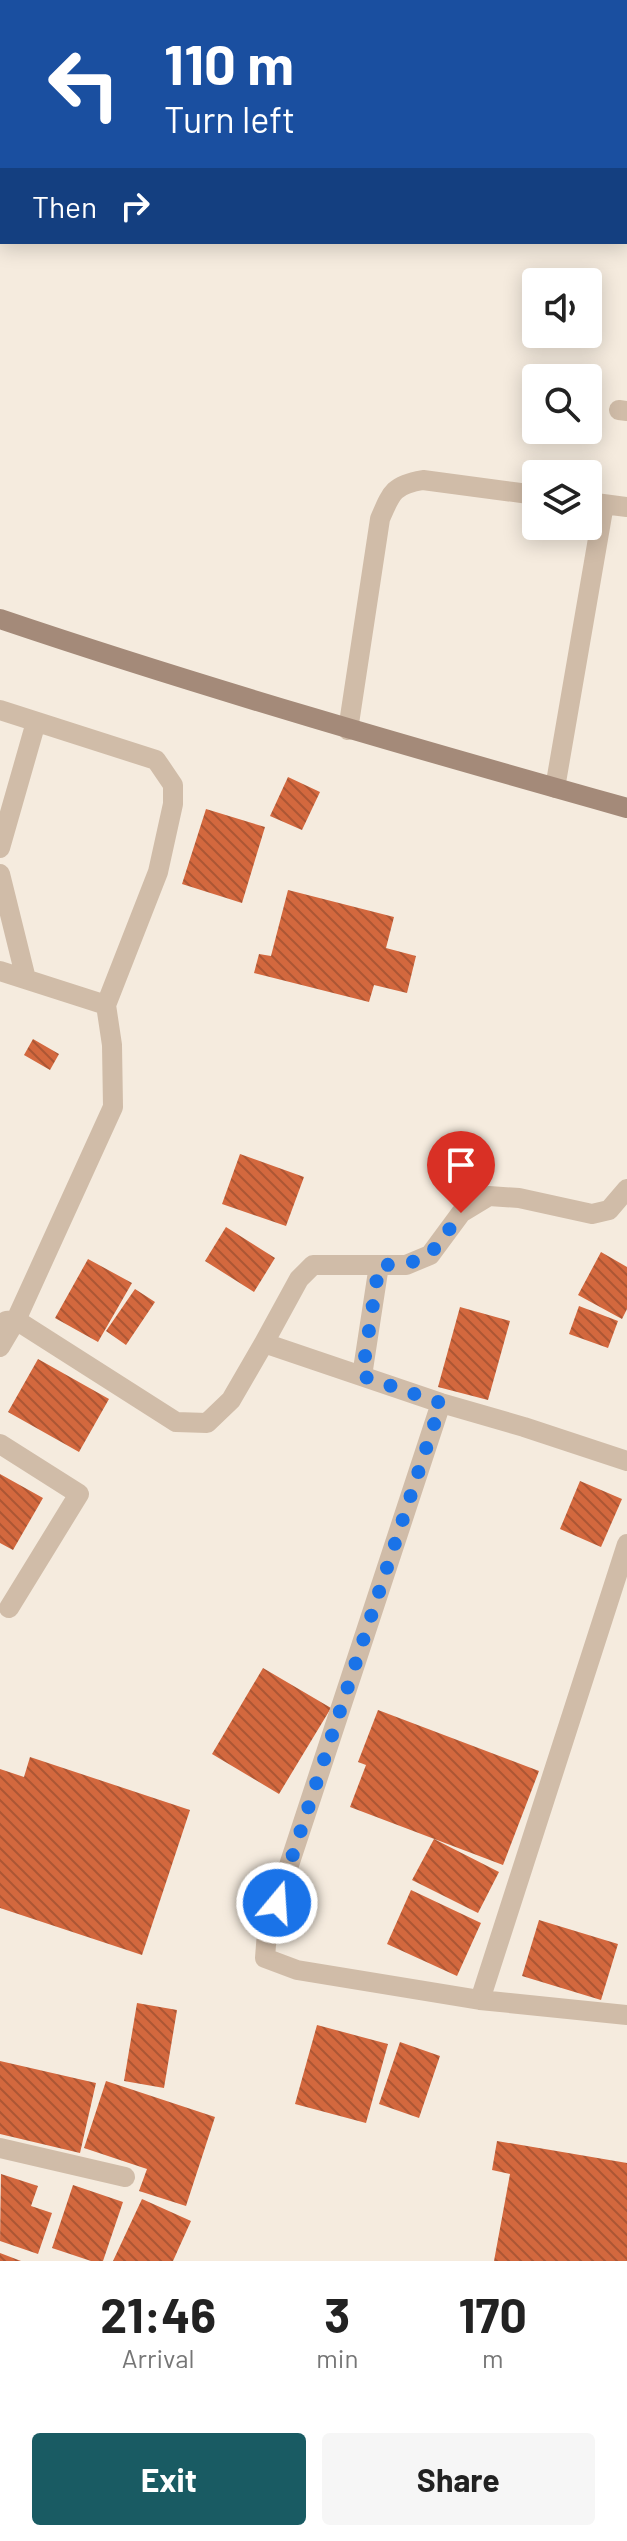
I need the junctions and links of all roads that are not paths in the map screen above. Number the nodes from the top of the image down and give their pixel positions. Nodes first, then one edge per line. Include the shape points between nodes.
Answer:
1 (522, 493) edge
2 (602, 504) edge
3 (627, 507) edge
4 (591, 540) edge
5 (0, 619) edge
6 (0, 710) edge
7 (36, 722) junction
8 (348, 730) junction
9 (555, 788) junction
10 (627, 808) edge
11 (0, 848) edge
12 (0, 874) edge
13 (0, 971) edge
14 (26, 979) junction
15 (106, 1005) junction
16 (627, 1189) edge
17 (379, 1265) junction
18 (8, 1320) edge
19 (264, 1343) junction
20 (0, 1347) edge
21 (362, 1376) junction
22 (441, 1403) junction
23 (0, 1444) edge
24 (627, 1461) edge
25 (627, 1544) edge
26 (9, 1608) dead end
27 (480, 2000) junction
28 (627, 2015) edge
29 (0, 2148) edge
30 (125, 2177) dead end

1 - 8 street via 423,480 391,492 380,519
2 - 3 street
4 - 9 street
5 - 8 street
6 - 7 street
7 - 11 street
7 - 15 street via 156,760 173,785 158,872
8 - 9 street
9 - 10 street
12 - 14 street
13 - 14 street
14 - 15 street
15 - 18 street via 113,1107
16 - 17 street via 609,1210 592,1214 489,1196 461,1213 430,1255 406,1265
17 - 19 street via 313,1265 299,1279
17 - 21 street
18 - 19 street via 176,1422 207,1423 231,1400
18 - 20 street
19 - 21 street
21 - 22 street
22 - 24 street
22 - 27 street via 267,1932 265,1958 297,1970
23 - 26 street via 79,1494
25 - 27 street
27 - 28 street
29 - 30 street

